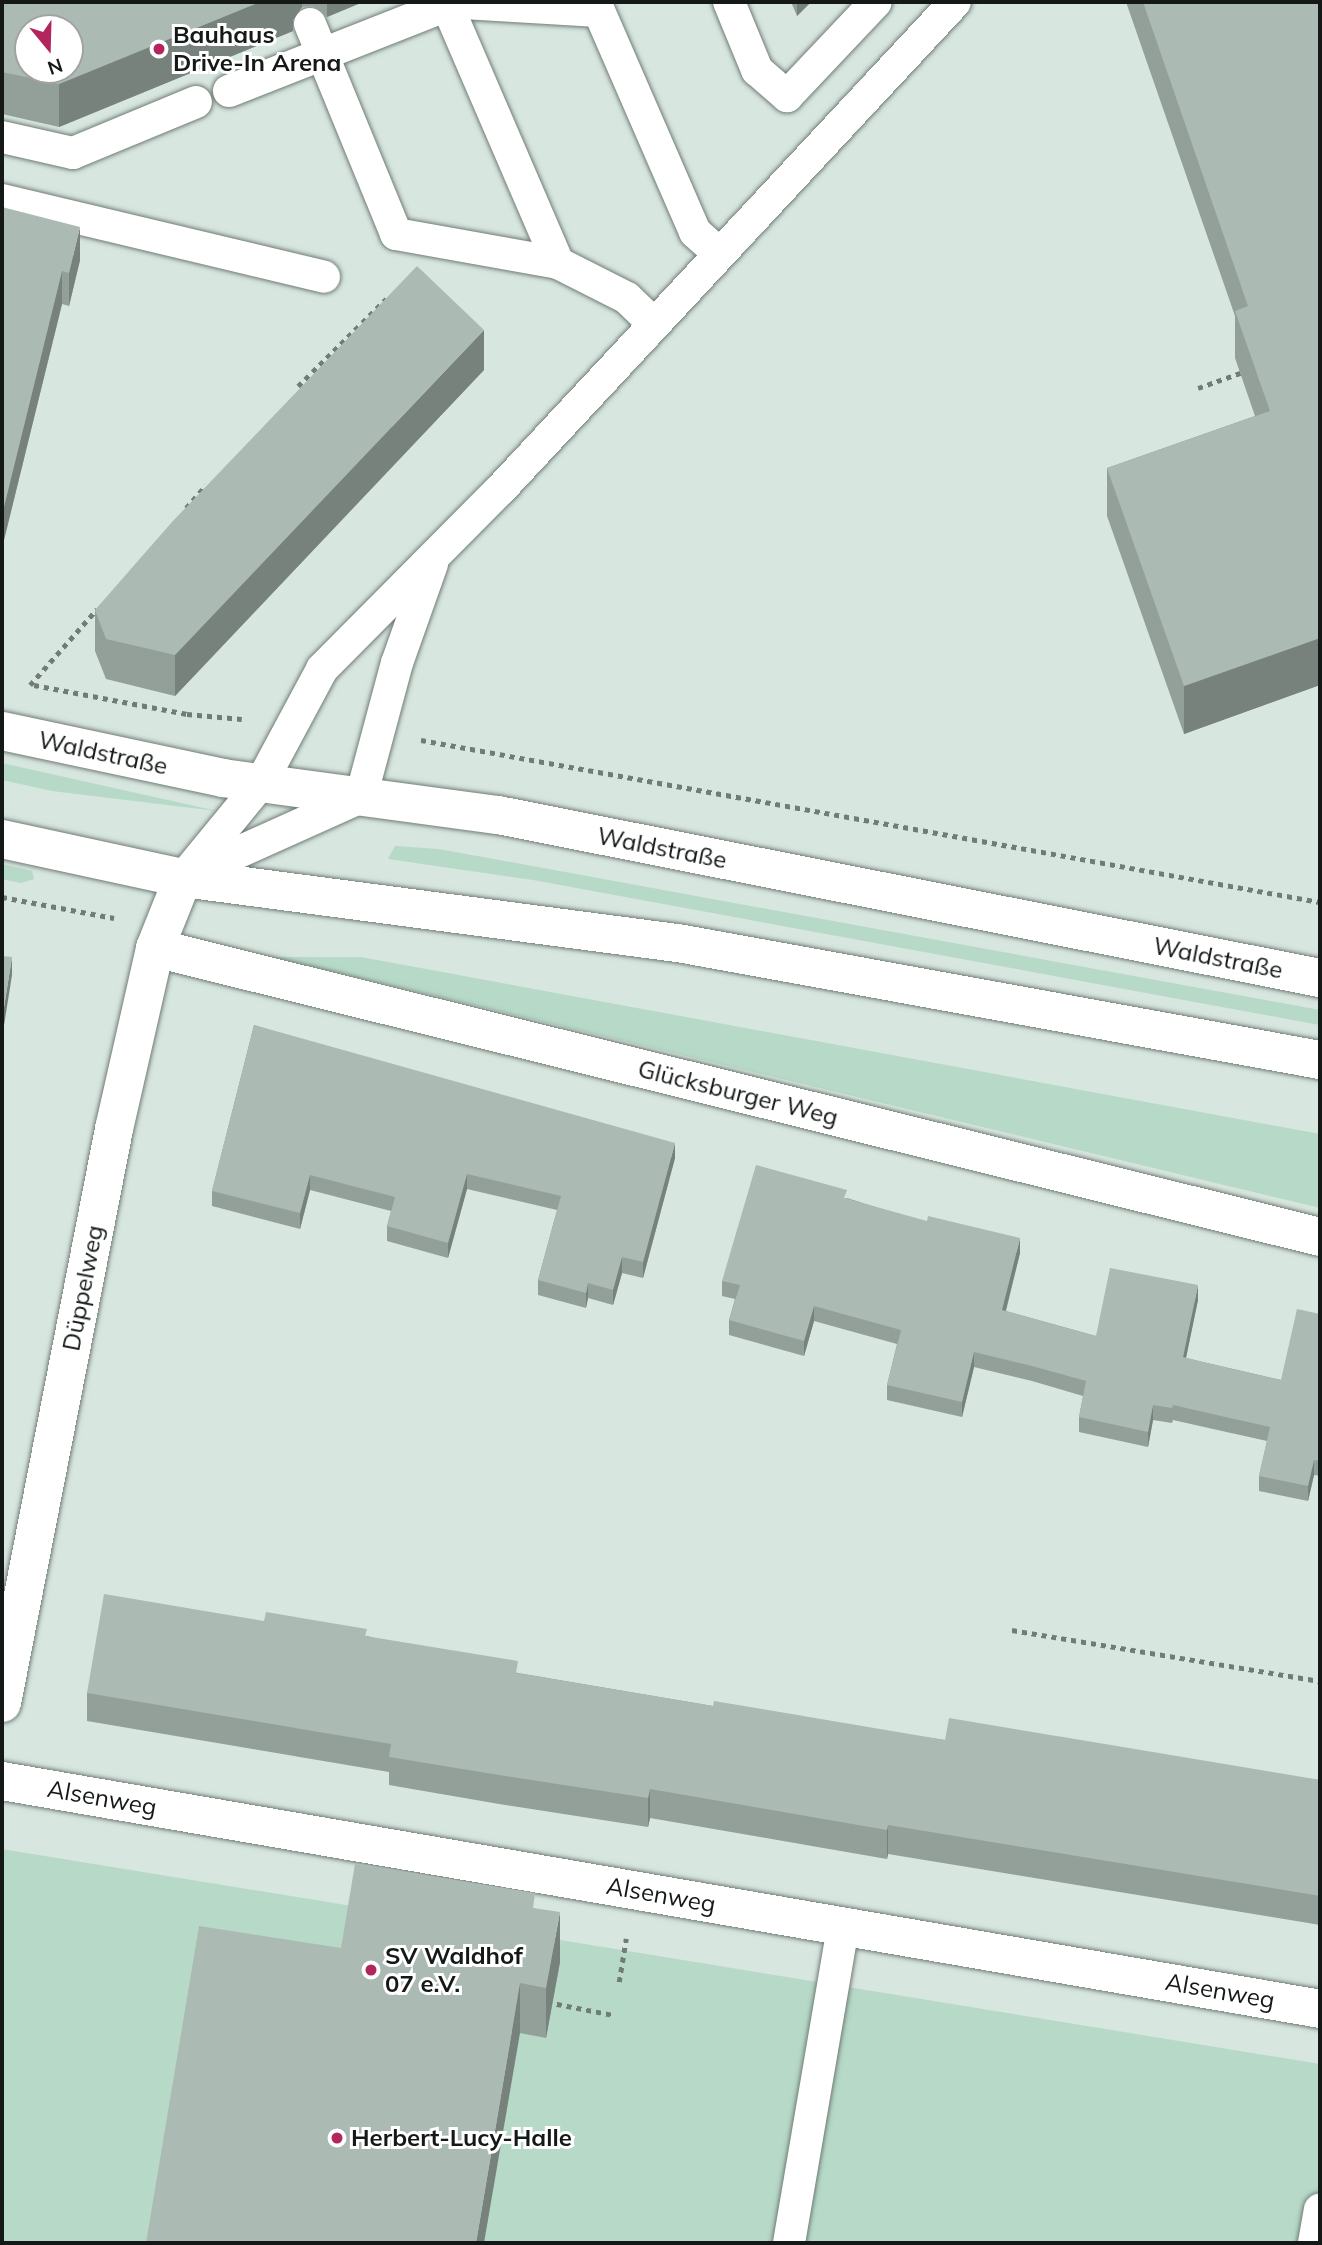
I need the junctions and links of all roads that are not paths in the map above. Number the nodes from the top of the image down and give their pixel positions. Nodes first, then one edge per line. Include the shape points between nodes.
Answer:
1 (729, 2) edge
2 (876, 2) edge
3 (955, 2) edge
4 (447, 3) edge
5 (310, 24) dead end
6 (322, 55) junction
7 (229, 91) dead end
8 (196, 102) dead end
9 (2, 137) edge
10 (2, 200) edge
11 (718, 253) junction
12 (558, 263) junction
13 (324, 277) dead end
14 (653, 323) junction
15 (435, 556) junction
16 (2, 731) edge
17 (261, 783) junction
18 (361, 797) junction
19 (2, 839) edge
20 (183, 878) junction
21 (160, 937) junction
22 (1320, 978) edge
23 (1320, 1060) edge
24 (1320, 1237) edge
25 (2, 1703) edge
26 (2, 1781) edge
27 (843, 1926) junction
28 (1320, 2008) edge
29 (1320, 2210) edge
30 (789, 2243) edge
31 (1314, 2243) edge

1 - 2 lane via 757,70 787,96
3 - 11 lane
4 - 6 lane
4 - 11 lane via 599,10 695,232
4 - 12 lane
5 - 6 lane
6 - 7 lane
6 - 12 lane via 396,234
8 - 9 lane via 72,153
10 - 13 lane
11 - 14 lane
12 - 14 lane via 627,298
14 - 15 lane
15 - 17 lane via 322,669
15 - 18 lane via 397,663
16 - 17 street, Waldstraße
17 - 18 street, Waldstraße
17 - 20 lane
18 - 20 lane
18 - 22 street, Waldstraße via 498,816
19 - 20 street
20 - 21 street, Düppelweg
20 - 23 street via 678,943
21 - 24 street, Glücksburger Weg
21 - 25 street, Düppelweg via 112,1143
26 - 27 street, Alsenweg
27 - 28 street, Alsenweg
27 - 30 lane
29 - 31 lane

